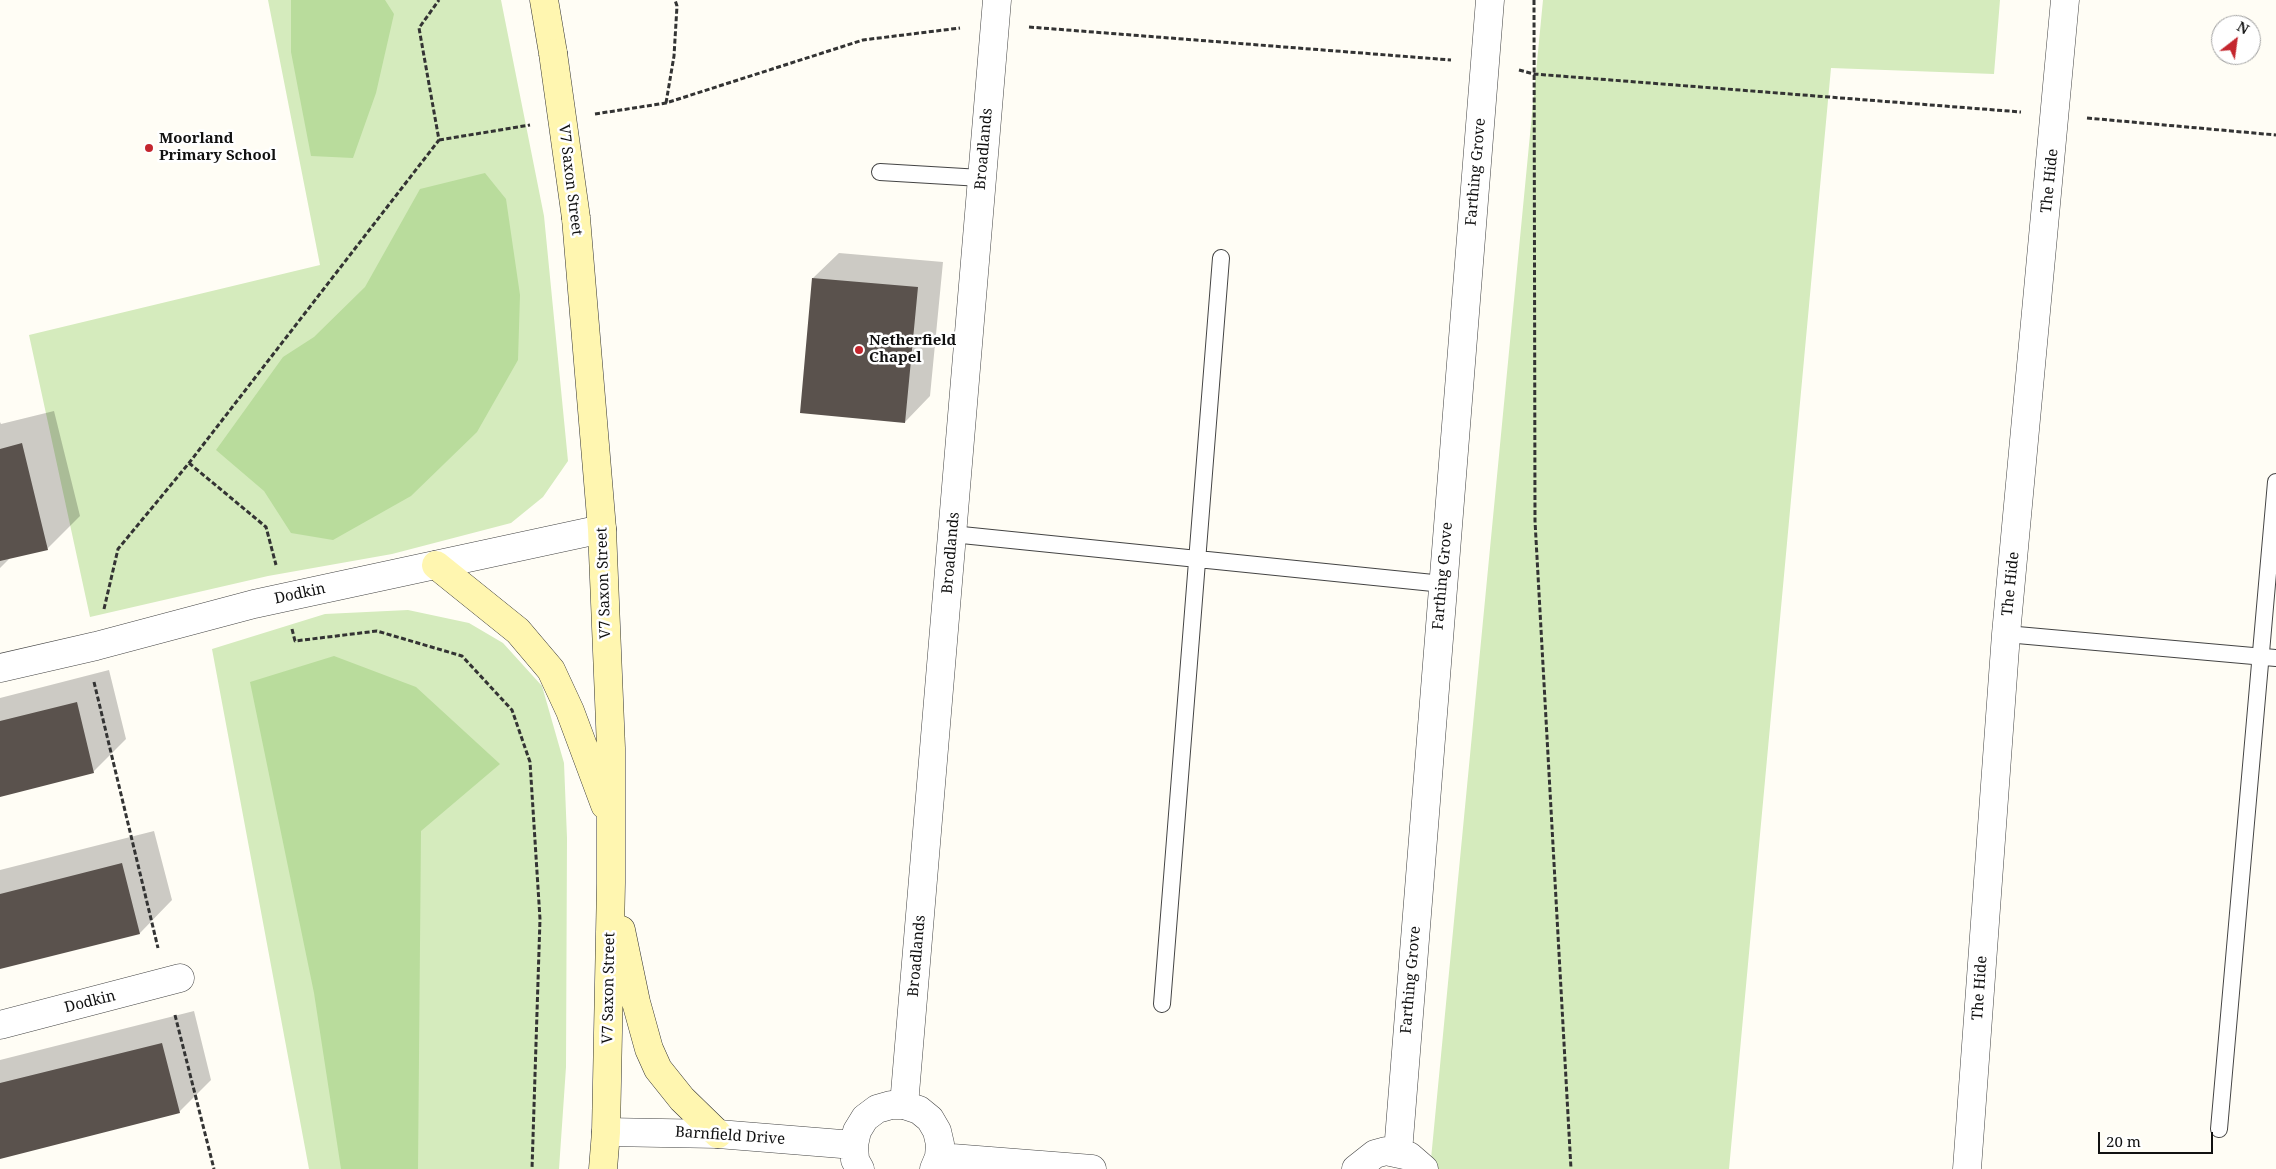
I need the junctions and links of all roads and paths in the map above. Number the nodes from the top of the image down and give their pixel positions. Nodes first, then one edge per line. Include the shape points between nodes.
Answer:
1 (439, 0) edge
2 (544, 0) edge
3 (675, 0) edge
4 (1490, 0) edge
5 (1534, 0) edge
6 (2065, 0) edge
7 (996, 12) edge
8 (1484, 62) junction
9 (1534, 74) junction
10 (666, 103) junction
11 (2056, 115) junction
12 (587, 116) dead end
13 (538, 124) dead end
14 (2276, 135) edge
15 (439, 140) junction
16 (880, 172) dead end
17 (981, 178) junction
18 (1221, 258) dead end
19 (189, 463) junction
20 (2276, 482) edge
21 (602, 528) junction
22 (952, 534) junction
23 (1197, 559) junction
24 (436, 565) junction
25 (1443, 584) junction
26 (285, 596) junction
27 (2006, 634) junction
28 (96, 646) junction
29 (2259, 657) junction
30 (2276, 658) edge
31 (0, 668) edge
32 (611, 823) junction
33 (611, 882) junction
34 (173, 980) junction
35 (1162, 1004) dead end
36 (0, 1025) edge
37 (904, 1105) junction
38 (2219, 1129) dead end
39 (606, 1132) junction
40 (718, 1134) junction
41 (1398, 1152) junction
42 (857, 1157) edge
43 (937, 1163) edge
44 (214, 1169) edge
45 (532, 1169) edge
46 (604, 1169) edge
47 (1092, 1169) edge
48 (1356, 1169) edge
49 (1424, 1169) edge
50 (1571, 1169) edge
51 (1968, 1169) edge

1 - 15 path via 419,28
2 - 21 main road, V7 Saxon Street, bridge via 576,218
3 - 10 path via 678,6 674,56
4 - 8 street, Farthing Grove
5 - 9 path
6 - 11 street, The Hide
7 - 8 path
7 - 10 path via 863,40
7 - 17 street, Broadlands
8 - 9 path
8 - 25 street, Farthing Grove
9 - 11 path
9 - 50 path via 1535,521
10 - 12 path
11 - 14 path
11 - 27 street, The Hide
13 - 15 path
15 - 19 path
16 - 17 lane
17 - 22 street, Broadlands
18 - 23 lane
19 - 26 path via 266,528
19 - 28 path via 118,549
20 - 29 lane
21 - 24 street, Dodkin
21 - 32 main road, V7 Saxon Street
22 - 23 lane
22 - 37 street, Broadlands
23 - 25 lane
23 - 35 lane
24 - 26 street, Dodkin
24 - 32 main road via 518,631 551,670 570,711
25 - 41 street, Farthing Grove
26 - 28 street, Dodkin
26 - 45 path via 295,641 377,631 462,656 512,710 530,762 540,919
27 - 29 lane
27 - 51 street, The Hide
28 - 31 street, Dodkin
28 - 34 path via 92,672
29 - 30 lane
29 - 38 lane
32 - 33 main road, V7 Saxon Street
33 - 39 main road, V7 Saxon Street
33 - 40 main road via 649,1049 658,1069 682,1099
34 - 36 street, Dodkin
34 - 44 path
37 - 42 street via 877,1109 865,1118 857,1131
37 - 43 street via 919,1110 937,1131 940,1144
39 - 40 street, Barnfield Drive
39 - 46 main road, V7 Saxon Street
40 - 42 street, Barnfield Drive
41 - 48 street via 1375,1154
41 - 49 street via 1409,1156
43 - 47 street

